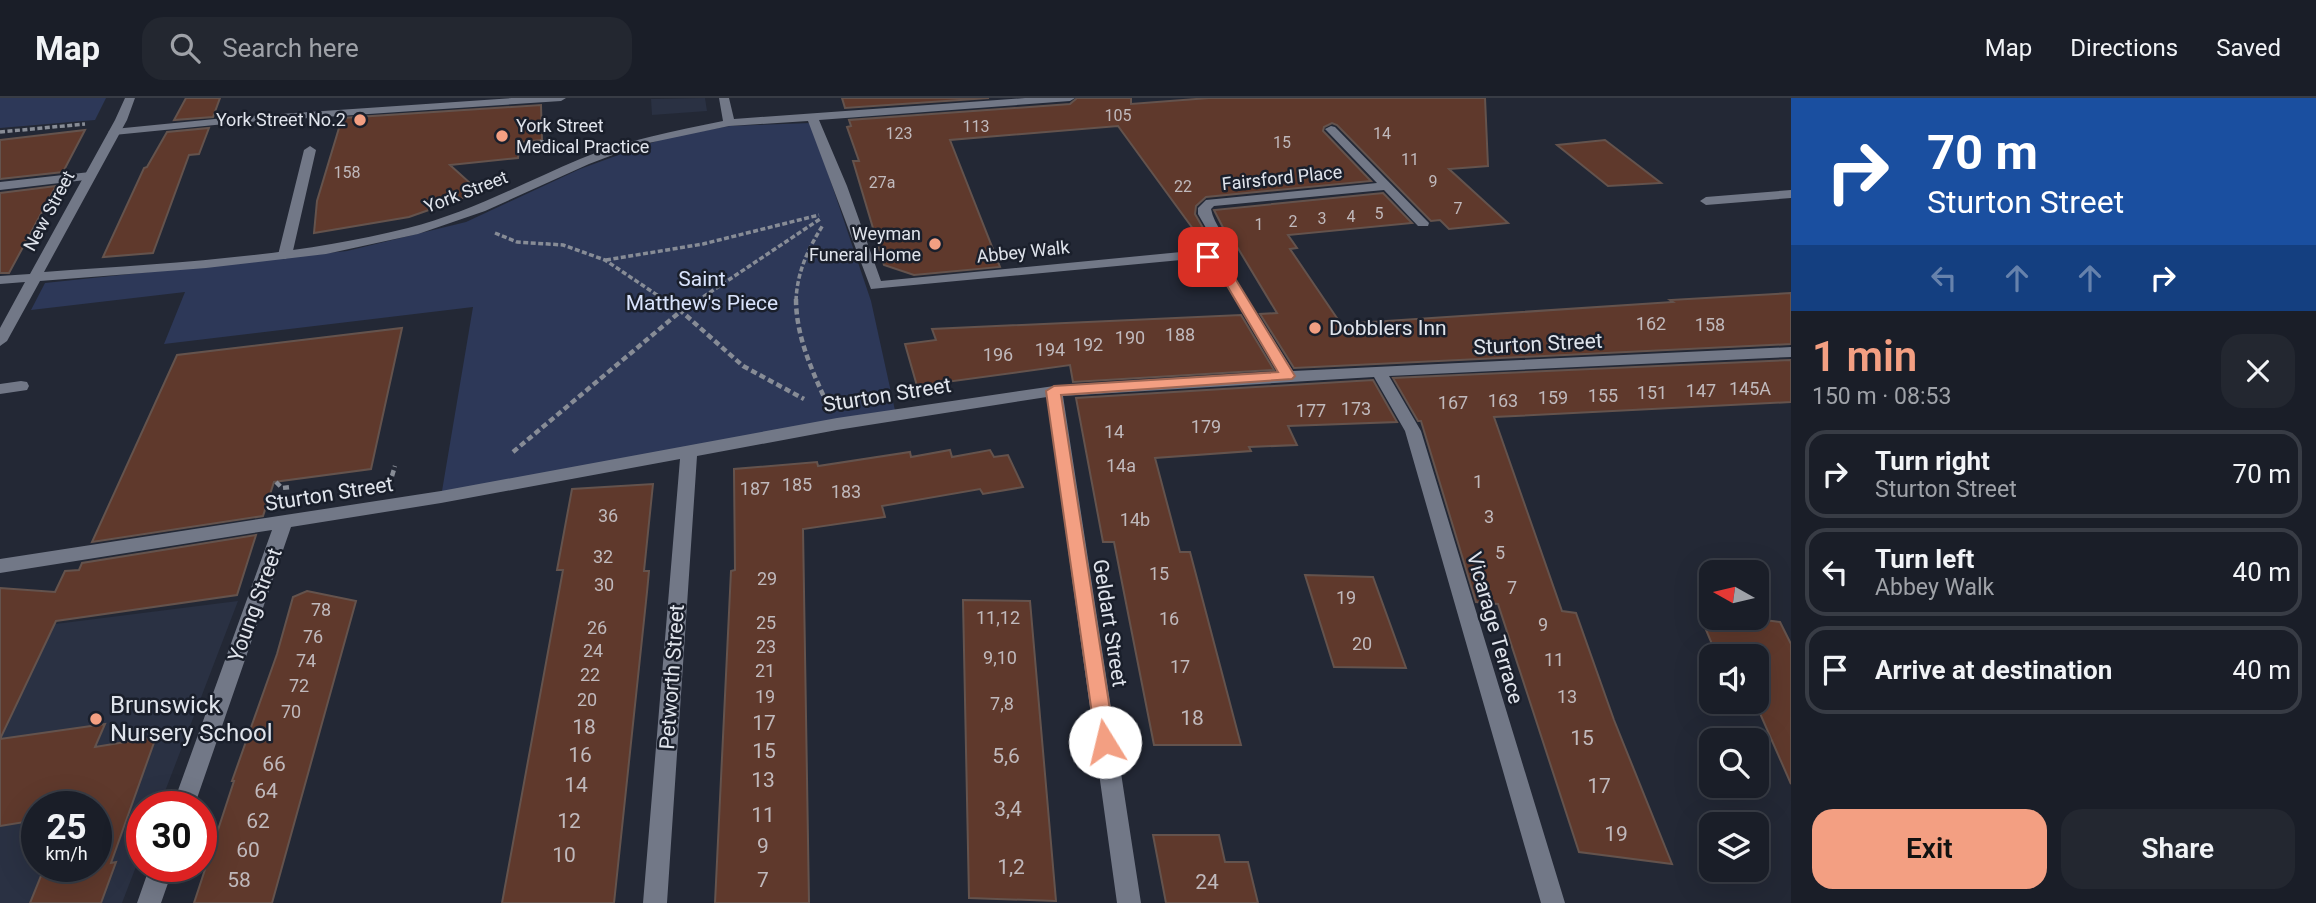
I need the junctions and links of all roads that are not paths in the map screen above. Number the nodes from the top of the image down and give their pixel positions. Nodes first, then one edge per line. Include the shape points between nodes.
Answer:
1 (130, 98) edge
2 (561, 98) edge
3 (724, 98) edge
4 (1069, 98) edge
5 (813, 118) junction
6 (729, 123) junction
7 (118, 126) junction
8 (1331, 130) dead end
9 (310, 150) dead end
10 (90, 176) junction
11 (1387, 186) junction
12 (0, 187) edge
13 (1791, 194) edge
14 (1706, 201) dead end
15 (1423, 223) dead end
16 (285, 255) junction
17 (1216, 260) junction
18 (36, 278) junction
19 (0, 280) edge
20 (0, 341) edge
21 (1791, 352) edge
22 (1379, 373) junction
23 (1287, 376) junction
24 (21, 386) dead end
25 (0, 389) edge
26 (1054, 391) junction
27 (689, 451) junction
28 (284, 522) junction
29 (0, 566) edge
30 (189, 791) edge
31 (156, 882) edge
32 (149, 903) edge
33 (654, 903) edge
34 (1129, 903) edge
35 (1553, 903) edge

1 - 7 street, New Street
2 - 7 street
3 - 6 street
4 - 5 street, York Street
5 - 6 street, York Street
5 - 17 street, Abbey Walk via 876,286 1181,256
6 - 16 street, York Street via 636,142 414,231
7 - 10 street, New Street
8 - 11 street, Fairsford Place
9 - 16 street
10 - 12 street
10 - 18 street, New Street
11 - 15 street, Fairsford Place
11 - 17 street, Fairsford Place via 1210,203 1204,216 1224,244 1225,253
13 - 14 street
16 - 18 street, York Street
17 - 23 street
18 - 19 street, York Street
18 - 20 street, New Street
21 - 22 street, Sturton Street
22 - 23 street, Sturton Street
22 - 35 street, Vicarage Terrace via 1413,431
23 - 26 street, Sturton Street
24 - 25 street
26 - 27 street, Sturton Street via 835,419
26 - 34 street, Geldart Street
27 - 28 street, Sturton Street
27 - 33 street, Petworth Street
28 - 29 street, Sturton Street
28 - 30 street, Young Street
31 - 32 street

